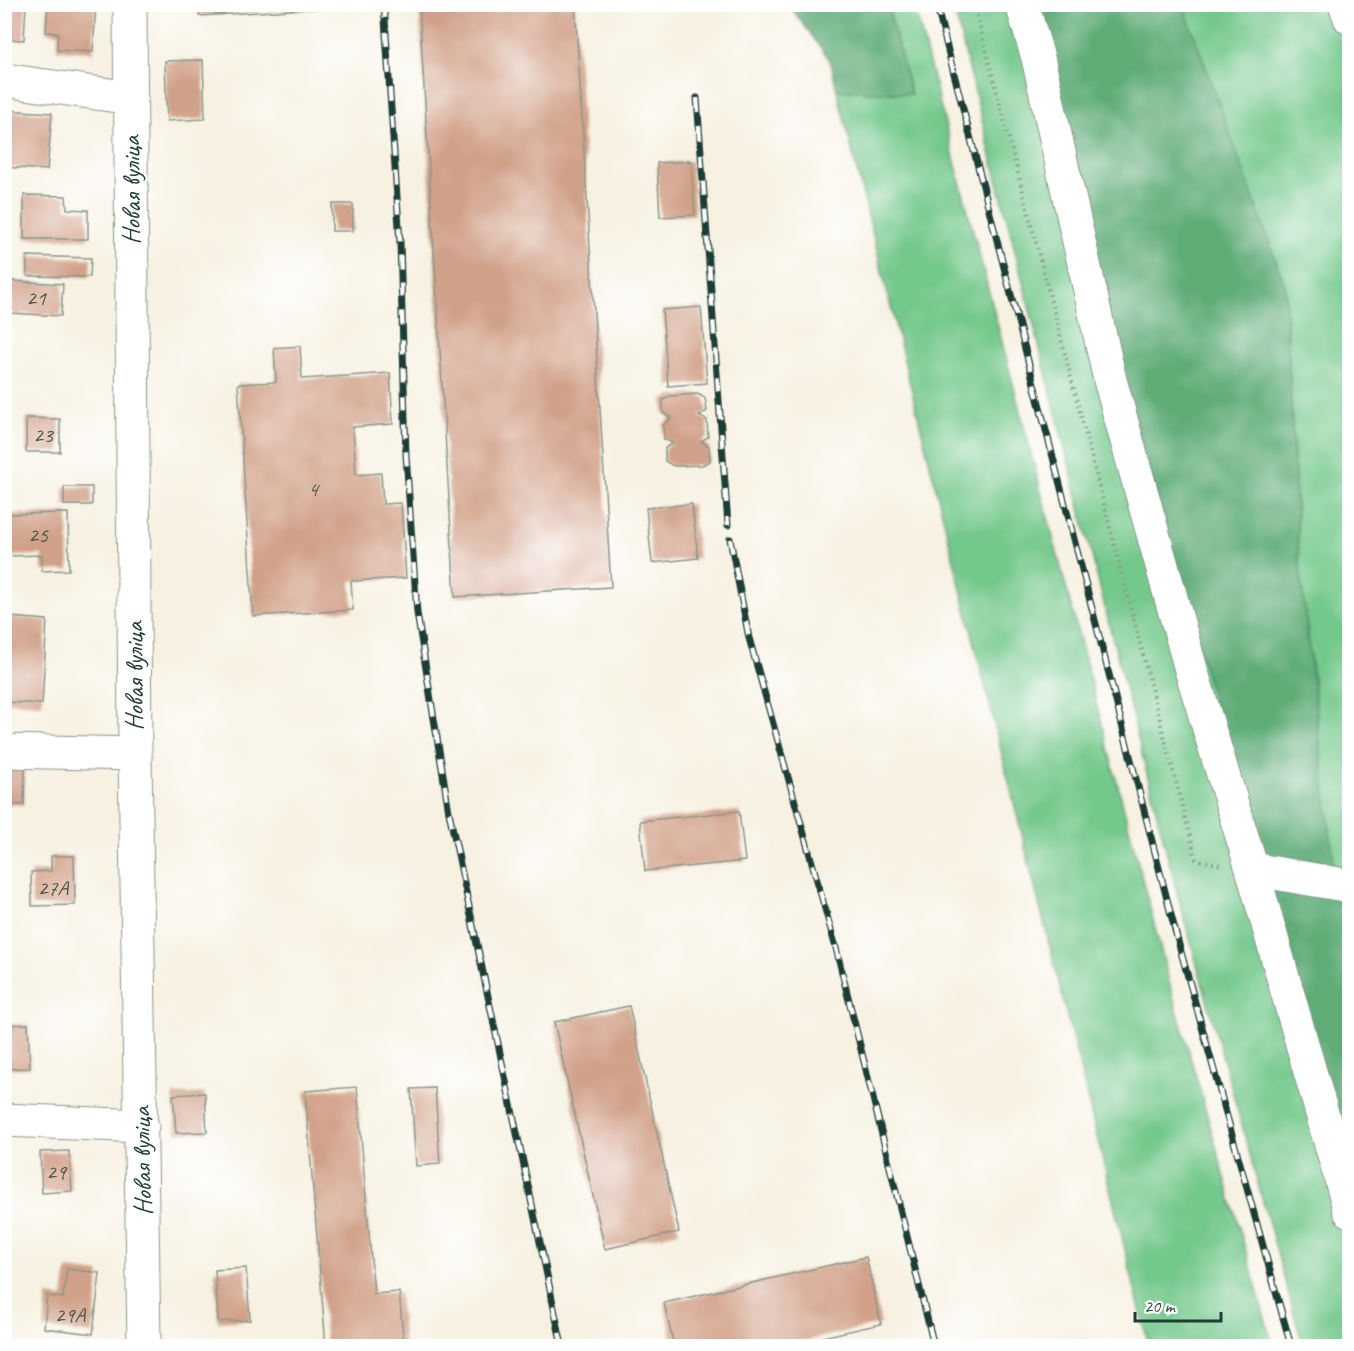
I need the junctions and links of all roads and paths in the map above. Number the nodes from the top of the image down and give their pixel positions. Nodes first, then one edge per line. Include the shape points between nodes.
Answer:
1 (130, 4) edge
2 (974, 4) edge
3 (1022, 4) edge
4 (1345, 4) edge
5 (1350, 18) edge
6 (4, 80) edge
7 (131, 98) junction
8 (4, 751) edge
9 (135, 754) junction
10 (1252, 869) junction
11 (1350, 886) edge
12 (4, 1120) edge
13 (142, 1126) junction
14 (1350, 1210) edge
15 (144, 1347) edge

1 - 7 street, Новая вуліца
2 - 10 path via 1196,859
3 - 10 street via 1038,58 1110,380
4 - 5 street
6 - 7 street
7 - 9 street, Новая вуліца
8 - 9 street
9 - 13 street, Новая вуліца
10 - 11 street
10 - 14 street
12 - 13 street
13 - 15 street, Новая вуліца

